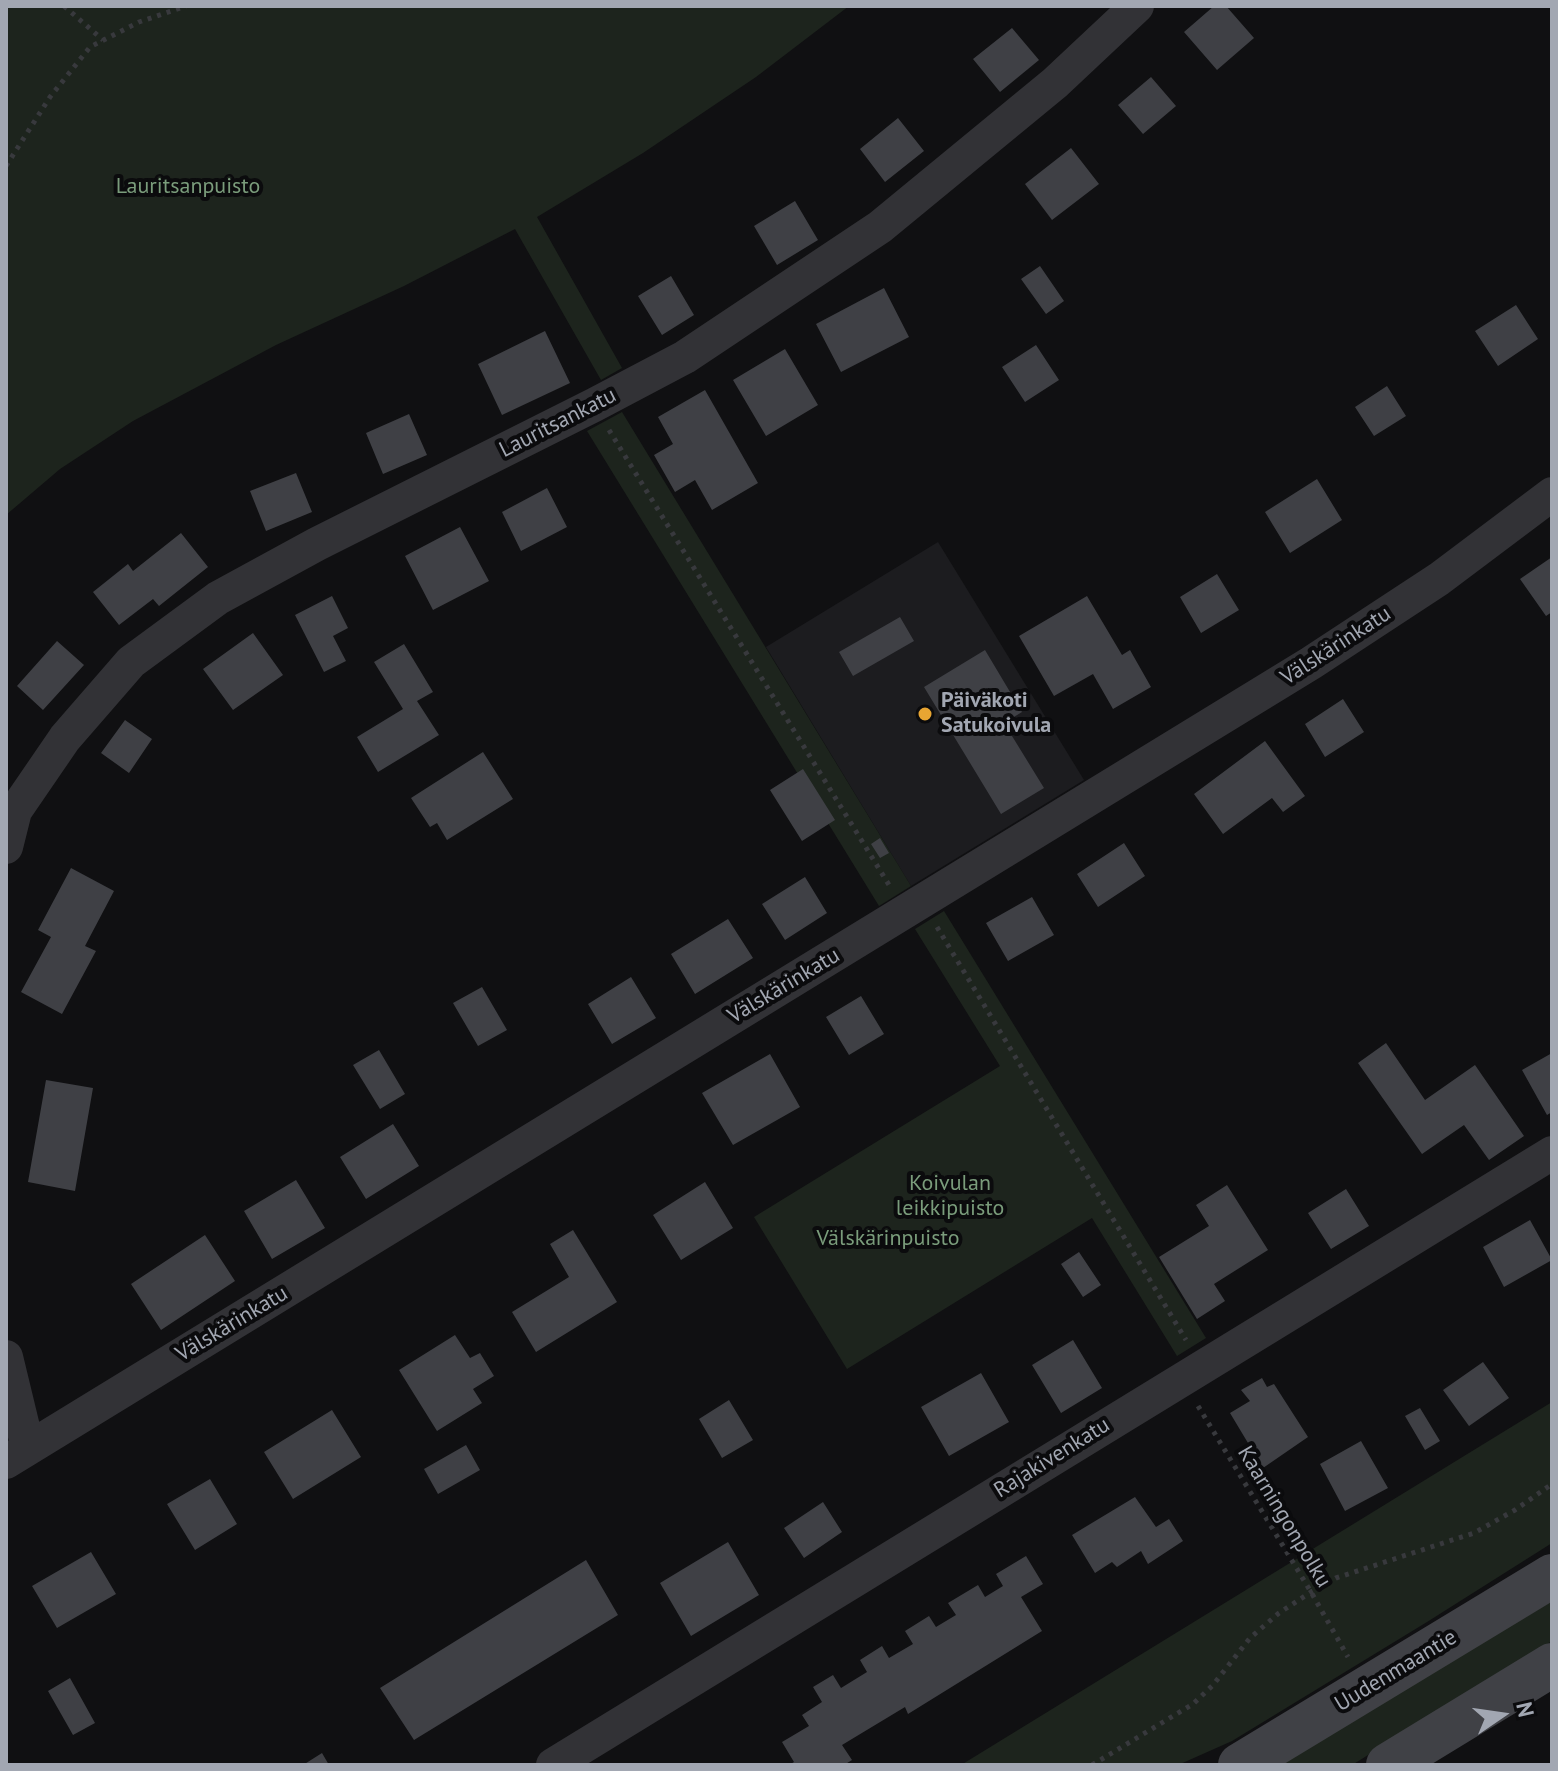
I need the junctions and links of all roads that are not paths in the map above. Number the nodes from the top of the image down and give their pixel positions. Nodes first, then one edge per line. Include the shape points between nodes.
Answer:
1 (1137, 6) edge
2 (1552, 494) edge
3 (10, 810) edge
4 (6, 847) edge
5 (1552, 1153) edge
6 (6, 1357) edge
7 (17, 1455) edge
8 (1552, 1576) edge
9 (1552, 1665) edge
10 (553, 1765) edge
11 (1240, 1765) edge
12 (1388, 1765) edge

1 - 3 street, Lauritsankatu via 1055,83 880,227 685,357 218,598 131,662
2 - 7 street, Välskärinkatu via 1439,579 1311,663
3 - 4 street, Lauritsankatu
5 - 10 street, Rajakivenkatu
6 - 7 street
8 - 11 main road, Uudenmaantie
9 - 12 main road

